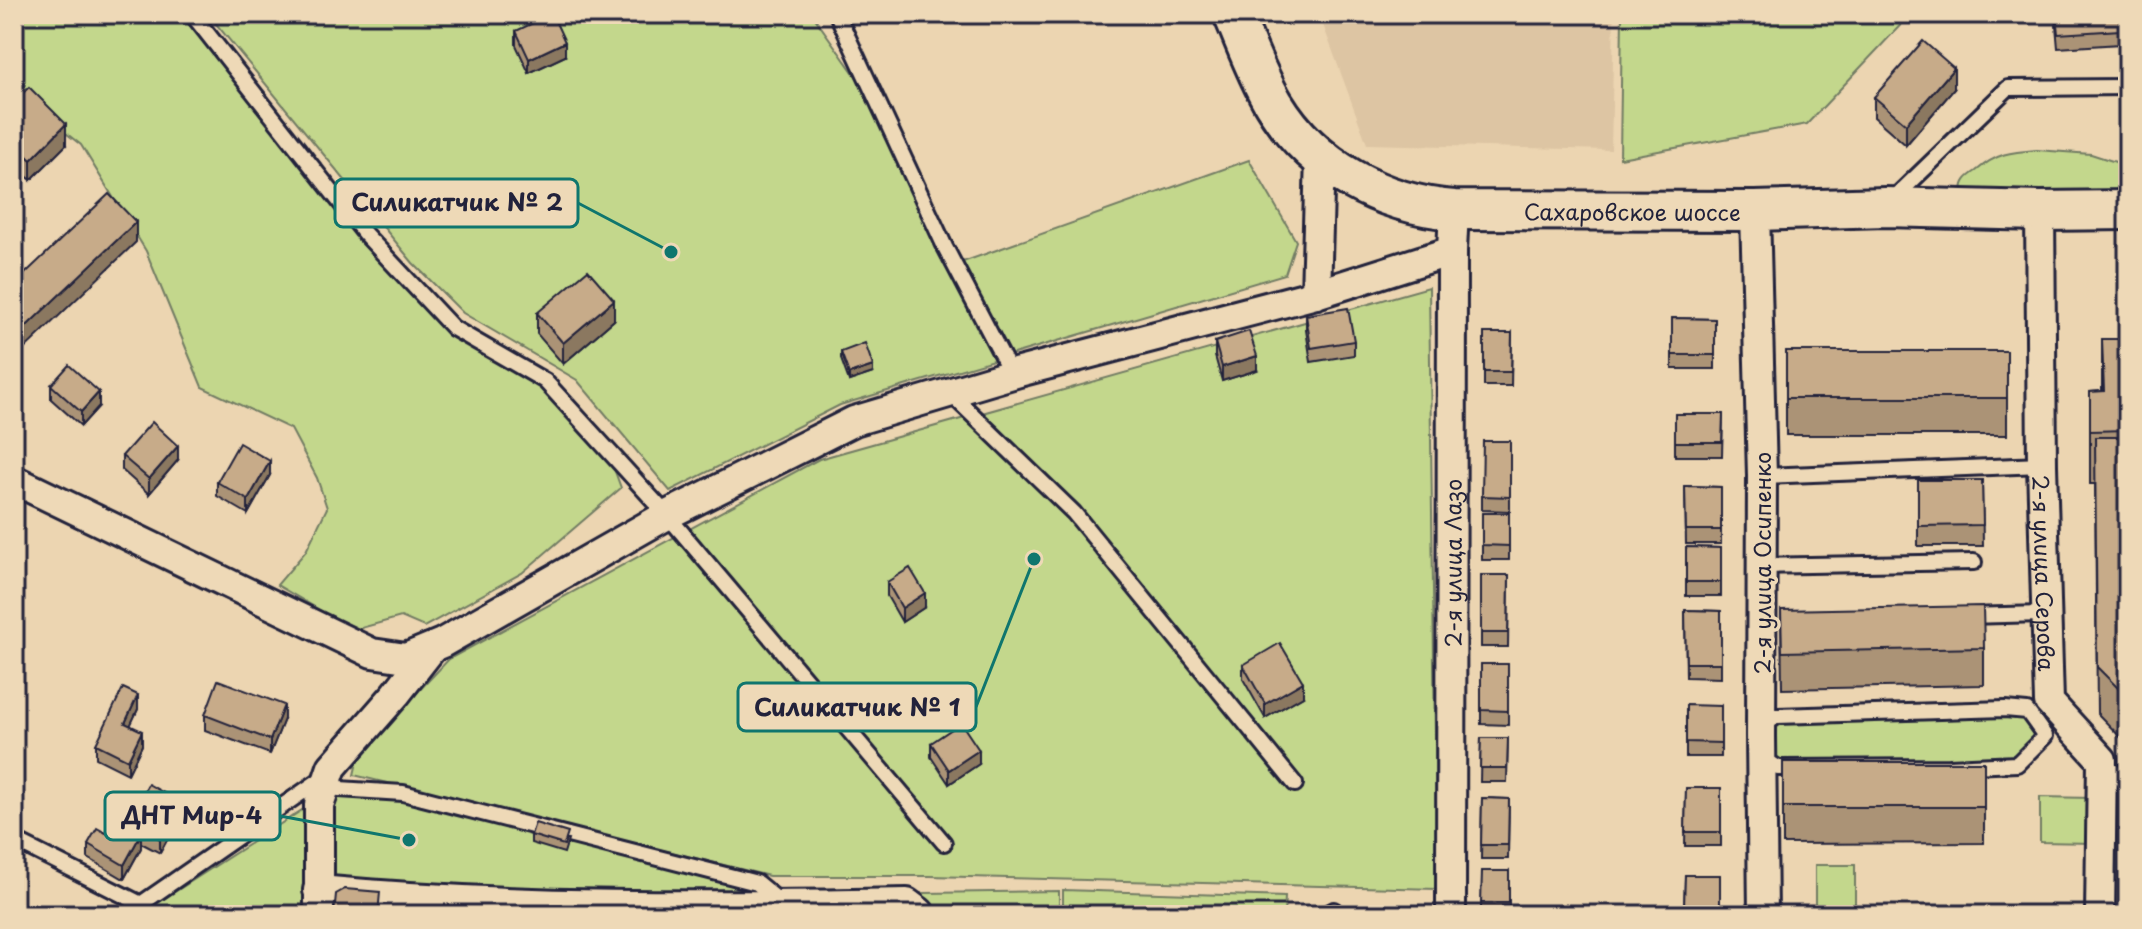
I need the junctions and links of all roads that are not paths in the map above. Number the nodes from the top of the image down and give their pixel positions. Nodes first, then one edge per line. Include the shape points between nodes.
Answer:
1 (192, 14) edge
2 (837, 14) edge
3 (1233, 14) edge
4 (2128, 87) edge
5 (1320, 157) junction
6 (1885, 207) junction
7 (1454, 210) junction
8 (2128, 210) edge
9 (1755, 211) junction
10 (2040, 211) junction
11 (1452, 251) junction
12 (1316, 294) junction
13 (1012, 375) junction
14 (950, 393) junction
15 (2042, 465) junction
16 (1762, 476) junction
17 (14, 480) edge
18 (667, 515) junction
19 (1974, 562) dead end
20 (1762, 566) junction
21 (2046, 614) junction
22 (1951, 617) edge
23 (432, 647) junction
24 (2055, 728) junction
25 (1761, 736) junction
26 (2102, 760) junction
27 (330, 773) junction
28 (1295, 784) dead end
29 (2128, 786) edge
30 (14, 840) edge
31 (944, 843) dead end
32 (319, 902) edge
33 (141, 904) junction
34 (428, 907) edge
35 (785, 910) edge
36 (919, 913) edge
37 (125, 915) edge
38 (1451, 915) edge
39 (1763, 915) edge
40 (2100, 915) edge

1 - 18 lane via 365,234 453,328 545,381
2 - 13 lane via 945,247
3 - 5 main road, Сахаровское шоссе via 1273,102
4 - 6 lane via 2008,88
5 - 7 main road, Сахаровское шоссе via 1390,198
5 - 12 street
6 - 9 main road, Сахаровское шоссе
6 - 10 main road, Сахаровское шоссе
7 - 9 main road, Сахаровское шоссе
7 - 11 street, 2-я улица Лазо
8 - 10 main road, Сахаровское шоссе
9 - 16 street, 2-я улица Осипенко
10 - 15 street, 2-я улица Серова
11 - 12 street
11 - 38 street, 2-я улица Лазо
12 - 13 street
13 - 14 street
14 - 18 street via 854,421
14 - 28 lane via 1074,513
15 - 16 lane
15 - 21 street, 2-я улица Серова
16 - 20 street, 2-я улица Осипенко
17 - 23 street via 372,653 406,658
18 - 23 street
18 - 31 lane
19 - 20 lane
20 - 25 street, 2-я улица Осипенко via 1770,621
21 - 22 lane
21 - 24 street, 2-я улица Серова
23 - 27 street
24 - 25 lane via 2027,711 2005,709 1777,716 1767,722
24 - 25 lane via 2017,764 1949,767 1778,768 1767,761
24 - 26 street, 2-я улица Серова
25 - 39 street, 2-я улица Осипенко
26 - 29 lane
26 - 40 street
27 - 32 street via 319,805
27 - 33 lane
27 - 35 lane via 339,789 403,793 757,883
30 - 33 lane
32 - 34 street
33 - 37 lane
34 - 35 street
35 - 36 street via 907,903

